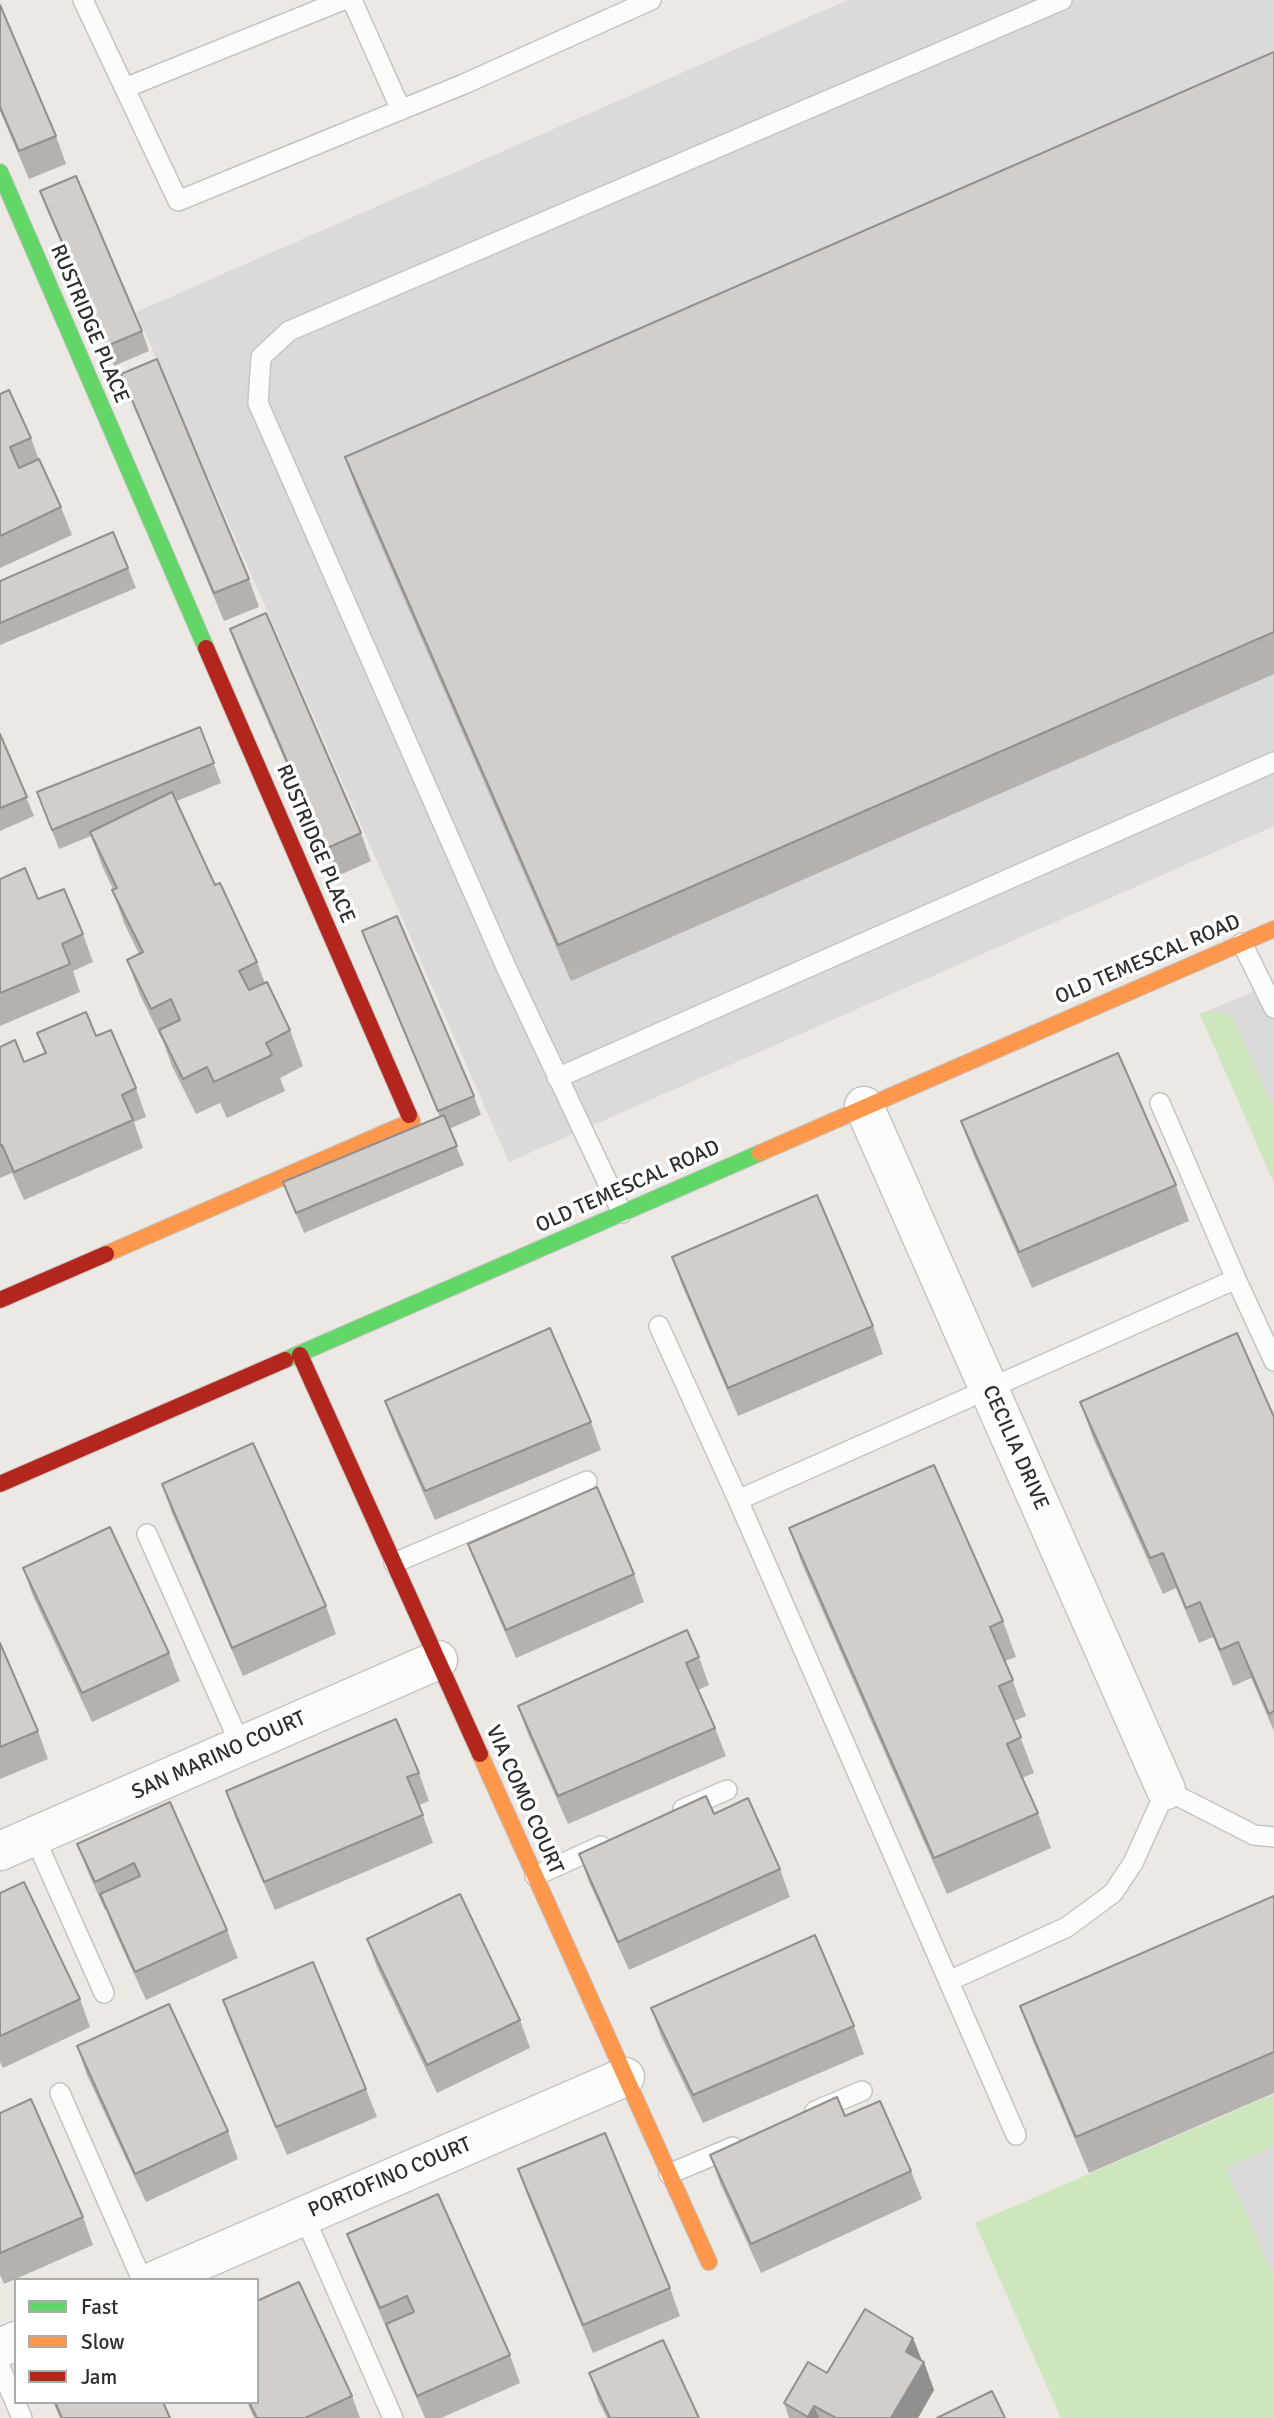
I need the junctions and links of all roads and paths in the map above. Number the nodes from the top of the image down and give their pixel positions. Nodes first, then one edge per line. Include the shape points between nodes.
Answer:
1 (83, 0) edge
2 (343, 0) edge
3 (352, 0) edge
4 (652, 0) edge
5 (1062, 0) edge
6 (125, 88) junction
7 (401, 110) junction
8 (0, 172) edge
9 (1274, 762) edge
10 (1274, 929) edge
11 (1242, 943) junction
12 (1274, 1008) edge
13 (557, 1078) junction
14 (1160, 1103) dead end
15 (864, 1106) junction
16 (622, 1213) junction
17 (1236, 1279) junction
18 (0, 1300) edge
19 (659, 1326) dead end
20 (300, 1355) junction
21 (1274, 1361) edge
22 (989, 1388) junction
23 (587, 1481) dead end
24 (0, 1484) edge
25 (738, 1500) junction
26 (147, 1534) dead end
27 (394, 1563) junction
28 (438, 1660) junction
29 (241, 1746) junction
30 (727, 1790) dead end
31 (1166, 1790) junction
32 (667, 1816) edge
33 (34, 1836) junction
34 (1274, 1837) edge
35 (619, 1838) edge
36 (0, 1851) edge
37 (535, 1876) junction
38 (949, 1981) junction
39 (104, 1993) dead end
40 (625, 2077) junction
41 (862, 2091) dead end
42 (60, 2093) dead end
43 (798, 2119) edge
44 (1016, 2135) dead end
45 (746, 2141) edge
46 (669, 2174) junction
47 (304, 2216) junction
48 (709, 2262) dead end
49 (141, 2278) edge
50 (161, 2278) edge
51 (0, 2367) edge
52 (14, 2399) edge
53 (393, 2418) edge

1 - 6 lane
2 - 6 lane
3 - 7 lane
4 - 7 lane
5 - 13 lane via 289,331 261,358 258,403
6 - 7 lane via 178,201
8 - 18 street, RUSTRIDGE PLACE via 412,1121
9 - 13 lane
10 - 11 street, OLD TEMESCAL ROAD
11 - 12 lane
11 - 15 street, OLD TEMESCAL ROAD
13 - 16 lane
14 - 17 lane
15 - 16 street, OLD TEMESCAL ROAD
15 - 22 street, CECILIA DRIVE
16 - 20 street, OLD TEMESCAL ROAD
17 - 21 lane
17 - 22 lane
19 - 25 lane
20 - 24 street, OLD TEMESCAL ROAD
20 - 27 street, VIA COMO COURT
22 - 25 lane
22 - 31 street, CECILIA DRIVE
23 - 27 lane
25 - 38 lane
26 - 29 lane
27 - 28 street, VIA COMO COURT
28 - 29 street, SAN MARINO COURT
28 - 37 street, VIA COMO COURT
29 - 33 street, SAN MARINO COURT
30 - 32 lane
31 - 34 lane via 1254,1835
31 - 38 lane via 1133,1864 1113,1893 1067,1927
33 - 36 street, SAN MARINO COURT
33 - 39 lane
35 - 37 lane
37 - 40 street, VIA COMO COURT
38 - 44 lane
40 - 46 street, VIA COMO COURT
40 - 47 street, PORTOFINO COURT
41 - 43 lane
42 - 49 lane
45 - 46 lane
46 - 48 street, VIA COMO COURT
47 - 50 street, PORTOFINO COURT
47 - 53 lane
51 - 52 lane

